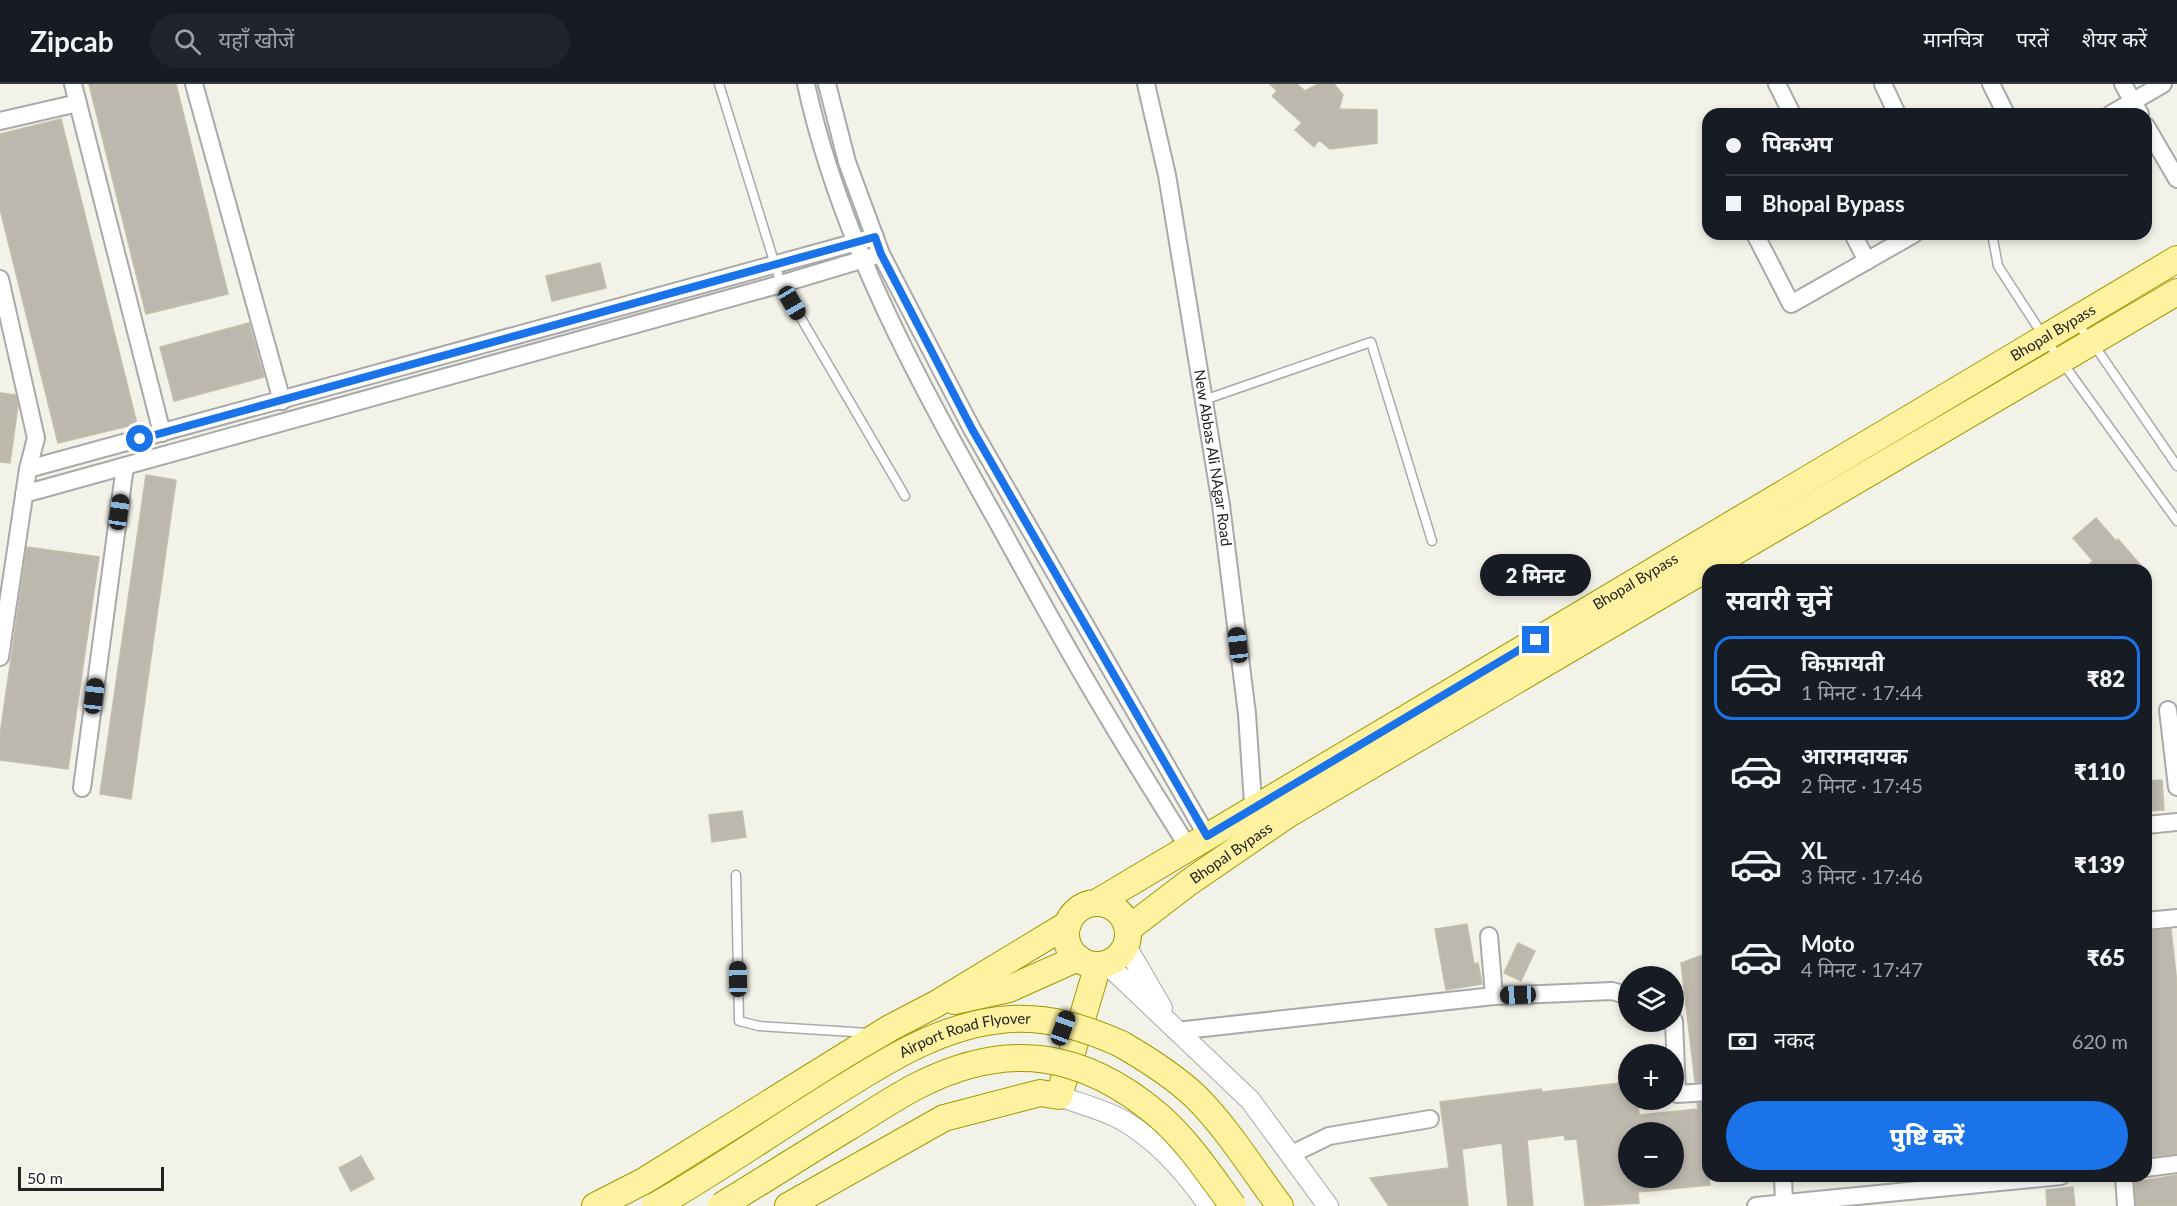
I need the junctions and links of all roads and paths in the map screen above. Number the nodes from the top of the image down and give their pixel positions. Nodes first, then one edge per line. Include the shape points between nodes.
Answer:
1 (73, 84) edge
2 (195, 84) edge
3 (719, 84) edge
4 (806, 84) edge
5 (827, 84) edge
6 (1146, 84) edge
7 (1777, 84) edge
8 (1883, 84) edge
9 (1991, 84) edge
10 (2123, 84) edge
11 (2163, 84) edge
12 (78, 104) junction
13 (2136, 107) edge
14 (1789, 108) edge
15 (1894, 108) edge
16 (2003, 108) edge
17 (0, 121) edge
18 (2152, 136) edge
19 (2177, 179) edge
20 (875, 237) junction
21 (1758, 240) edge
22 (1856, 240) edge
23 (1904, 240) edge
24 (1993, 240) edge
25 (857, 242) junction
26 (881, 254) junction
27 (864, 259) junction
28 (2177, 259) edge
29 (1867, 261) junction
30 (775, 264) junction
31 (0, 279) edge
32 (781, 284) junction
33 (2177, 292) edge
34 (2073, 320) junction
35 (6, 333) edge
36 (2043, 337) junction
37 (2091, 342) junction
38 (2060, 361) junction
39 (1204, 400) junction
40 (282, 401) junction
41 (162, 433) junction
42 (125, 466) junction
43 (2177, 466) edge
44 (28, 469) junction
45 (24, 494) junction
46 (905, 496) dead end
47 (2177, 521) edge
48 (1432, 541) dead end
49 (1714, 564) edge
50 (1702, 571) edge
51 (0, 657) edge
52 (2168, 710) dead end
53 (2177, 787) edge
54 (82, 788) dead end
55 (1252, 810) junction
56 (2177, 822) edge
57 (2152, 824) edge
58 (1257, 835) junction
59 (1198, 842) junction
60 (736, 875) dead end
61 (1096, 903) junction
62 (2177, 918) edge
63 (2152, 920) edge
64 (1068, 924) junction
65 (1489, 936) dead end
66 (1127, 938) junction
67 (1092, 963) junction
68 (1618, 993) edge
69 (1494, 996) junction
70 (936, 1005) junction
71 (890, 1028) junction
72 (1176, 1031) junction
73 (1674, 1032) edge
74 (1702, 1092) edge
75 (1049, 1095) junction
76 (1430, 1119) dead end
77 (1290, 1155) junction
78 (2177, 1164) edge
79 (2152, 1167) edge
80 (1783, 1182) edge
81 (1979, 1182) edge
82 (2124, 1182) edge
83 (1784, 1203) junction
84 (595, 1206) edge
85 (655, 1206) edge
86 (722, 1206) edge
87 (788, 1206) edge
88 (1209, 1206) edge
89 (1233, 1206) edge
90 (1280, 1206) edge
91 (1328, 1206) edge
92 (1756, 1206) edge
93 (2126, 1206) edge

1 - 12 street
2 - 40 street
3 - 30 lane
4 - 25 street via 835,188
5 - 20 street via 847,162
6 - 39 street, New Abbas Ali NAgar Road via 1167,175
7 - 14 street
8 - 15 street
9 - 16 street
10 - 13 street
11 - 13 street
12 - 17 street
12 - 41 street
18 - 19 street
20 - 25 street
20 - 26 street
21 - 29 street via 1791,304
22 - 29 street
23 - 29 street
24 - 36 lane via 1998,266
25 - 27 street
25 - 30 street
26 - 27 street
26 - 59 street
27 - 32 street
27 - 59 street via 882,305 964,463 1104,711
28 - 34 main road, Bhopal Bypass
30 - 32 lane
30 - 40 street
31 - 35 street
32 - 42 street
32 - 46 lane
33 - 37 main road, Bhopal Bypass
34 - 36 main road, Bhopal Bypass
34 - 37 lane
35 - 44 street via 36,438
36 - 38 lane
36 - 55 main road, Bhopal Bypass
37 - 38 main road, Bhopal Bypass
37 - 43 lane
38 - 47 lane
38 - 49 main road, Bhopal Bypass
39 - 48 lane via 1371,342
39 - 55 street, New Abbas Ali NAgar Road via 1245,703
40 - 41 street
41 - 44 street
42 - 45 street
42 - 54 street
44 - 45 street
45 - 51 street
50 - 58 main road, Bhopal Bypass
52 - 53 street
55 - 58 street, New Abbas Ali NAgar Road
55 - 59 main road, Bhopal Bypass
56 - 57 street
58 - 66 main road, Bhopal Bypass via 1188,883
59 - 61 main road, Bhopal Bypass
60 - 71 lane via 739,1021 759,1026 874,1033
61 - 64 main road via 1079,909
61 - 66 main road via 1113,907 1126,921
62 - 63 street
64 - 67 main road via 1067,943 1071,952
64 - 70 main road
65 - 69 street
66 - 67 main road via 1122,954
66 - 72 street
67 - 70 main road via 1009,989
67 - 72 street
67 - 75 main road
68 - 69 street
69 - 72 street
70 - 71 main road
71 - 84 main road via 644,1181
72 - 77 street via 1250,1100
73 - 74 street via 1677,1094
75 - 87 main road via 944,1118
75 - 88 street via 1122,1120 1145,1136 1184,1174
76 - 77 street via 1329,1136
77 - 91 street
78 - 79 street
80 - 83 street
81 - 83 street
82 - 93 street
83 - 92 street
85 - 90 main road, Airport Road Flyover, bridge via 868,1071 906,1051 968,1027 1009,1019 1054,1021 1091,1030 1148,1059 1195,1096
86 - 89 main road, Airport Road Flyover, bridge via 919,1085 968,1065 1027,1057 1081,1068 1123,1089 1159,1116 1190,1148

